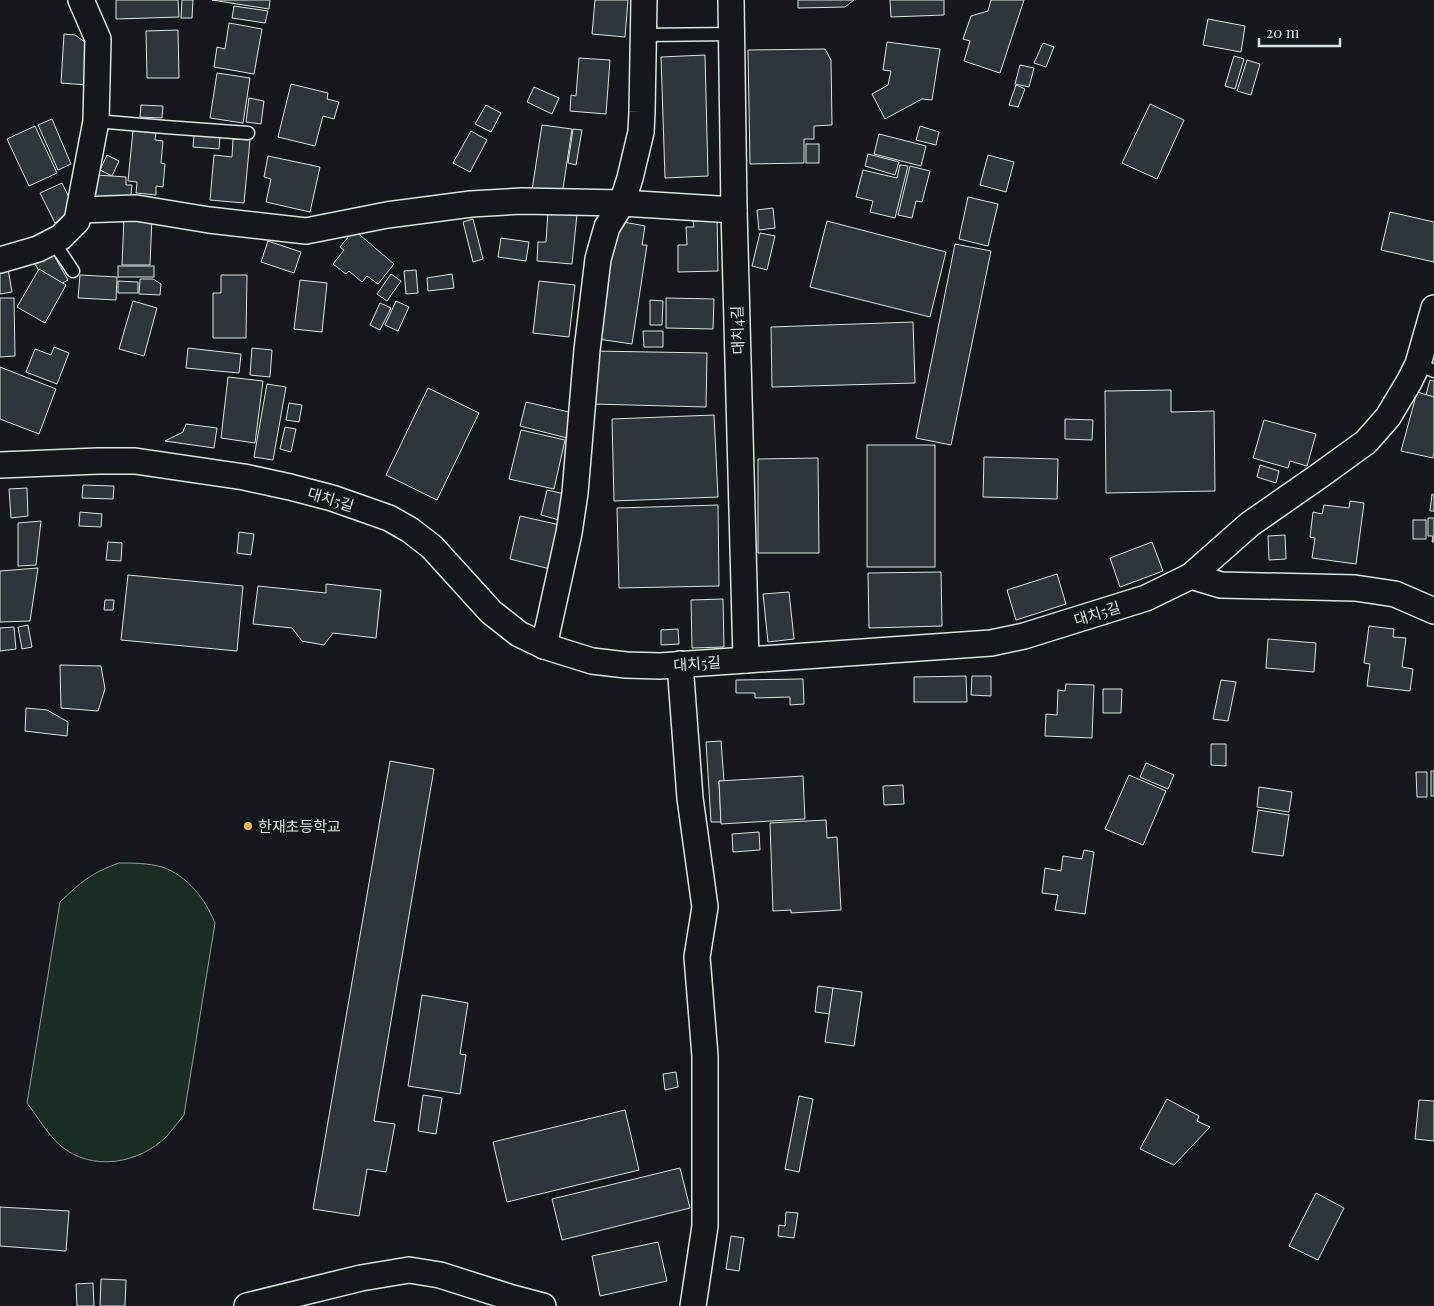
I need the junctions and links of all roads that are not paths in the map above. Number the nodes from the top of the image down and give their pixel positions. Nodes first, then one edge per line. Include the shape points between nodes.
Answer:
1 (81, 0) edge
2 (644, 0) edge
3 (731, 0) edge
4 (643, 34) junction
5 (731, 34) junction
6 (96, 121) junction
7 (248, 132) dead end
8 (622, 203) junction
9 (80, 210) junction
10 (734, 210) junction
11 (53, 241) junction
12 (0, 260) edge
13 (73, 271) dead end
14 (1434, 308) edge
15 (1426, 368) edge
16 (0, 465) edge
17 (1191, 576) junction
18 (1434, 611) edge
19 (544, 646) junction
20 (746, 660) junction
21 (680, 664) junction
22 (247, 1306) edge
23 (543, 1306) edge
24 (693, 1306) edge

1 - 6 street via 98,40
2 - 4 street
3 - 5 street, 대치4길
4 - 5 lane
4 - 8 street via 641,132
5 - 10 street, 대치4길
6 - 7 lane
6 - 9 street
8 - 9 street via 522,201 471,204 387,215 306,231 136,208
8 - 10 street
8 - 19 street via 607,227 598,259 575,493
9 - 11 street via 77,221
10 - 20 street, 대치4길
11 - 12 street
11 - 13 lane
14 - 15 street, 대치5길
15 - 17 street, 대치5길 via 1409,382 1388,417 1366,442 1250,524
16 - 19 street, 대치5길 via 134,461 244,477 332,498 389,518 410,530 432,547 491,612 519,634
17 - 18 street via 1221,586 1356,588 1395,594
17 - 20 street, 대치5길 via 1146,598 1024,636 991,642
19 - 21 street, 대치5길 via 592,661 626,665
20 - 21 street, 대치5길
21 - 24 street via 690,798 705,907 697,957 705,1056 705,1226
22 - 23 street via 361,1278 409,1270 440,1275

